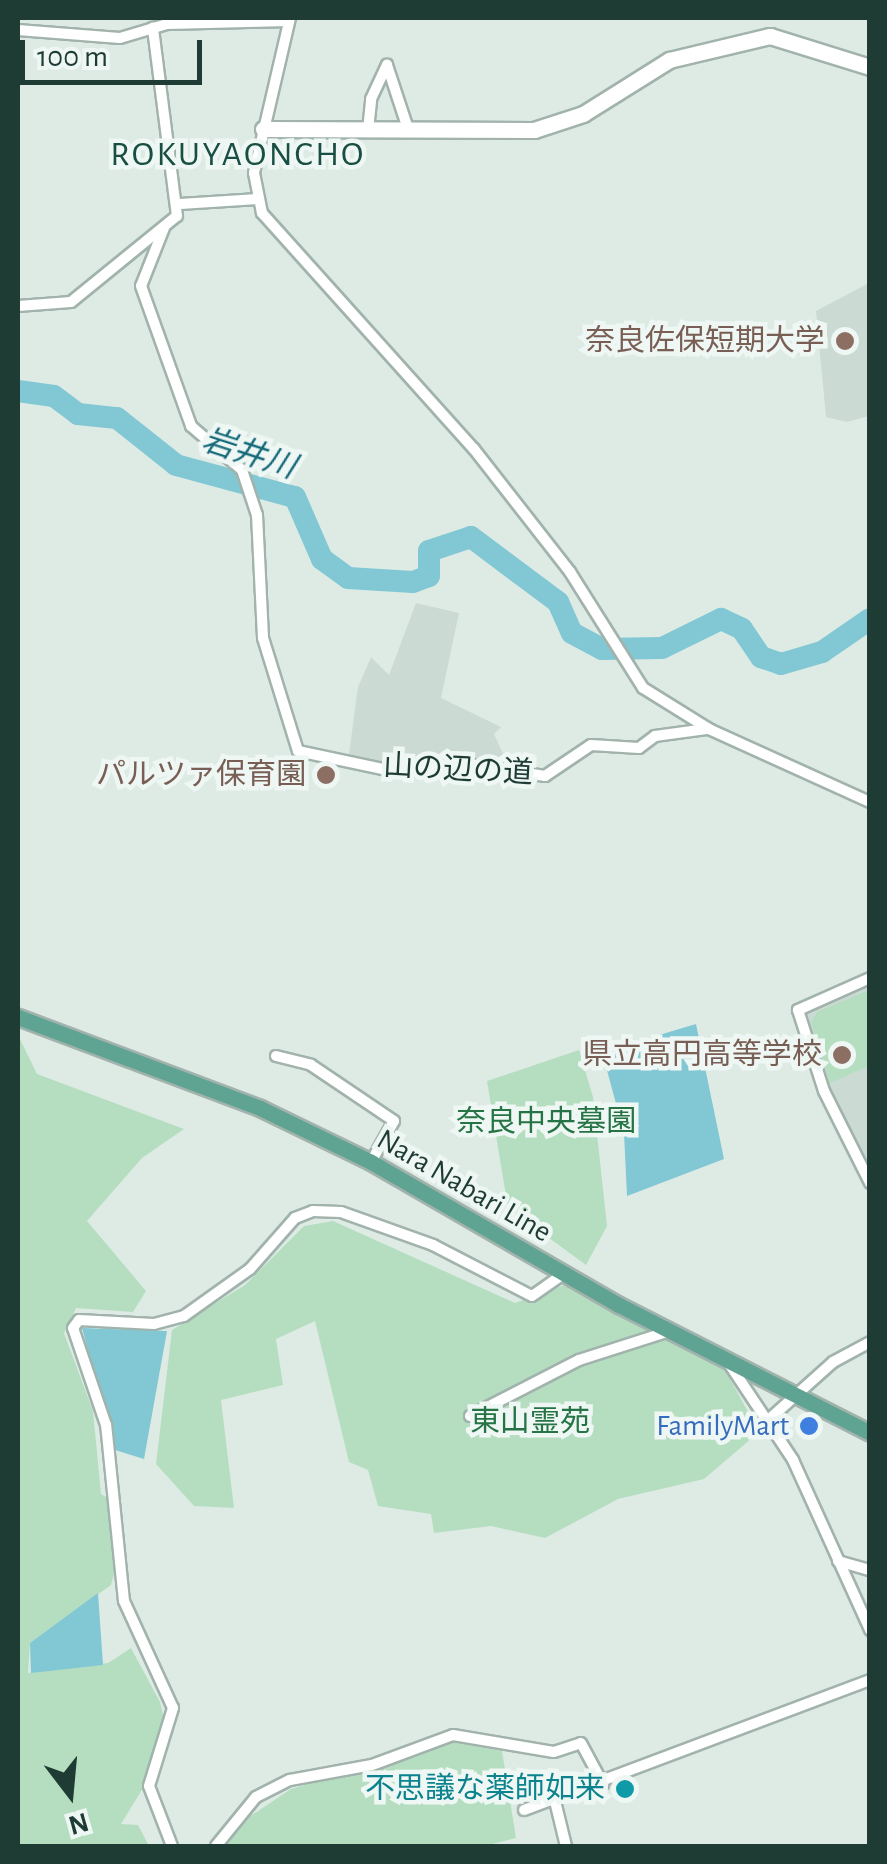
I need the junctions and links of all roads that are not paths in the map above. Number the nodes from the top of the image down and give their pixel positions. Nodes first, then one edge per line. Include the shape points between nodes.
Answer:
1 (289, 19) edge
2 (154, 28) junction
3 (18, 30) edge
4 (870, 67) edge
5 (263, 129) junction
6 (408, 129) junction
7 (368, 130) junction
8 (258, 199) junction
9 (180, 204) junction
10 (164, 228) junction
11 (18, 306) edge
12 (708, 729) junction
13 (870, 802) edge
14 (870, 978) edge
15 (18, 1017) edge
16 (276, 1056) dead end
17 (371, 1162) junction
18 (870, 1184) edge
19 (563, 1274) junction
20 (671, 1331) junction
21 (870, 1342) edge
22 (725, 1357) junction
23 (797, 1392) junction
24 (470, 1416) dead end
25 (766, 1422) junction
26 (870, 1433) edge
27 (838, 1561) junction
28 (870, 1570) edge
29 (870, 1630) edge
30 (870, 1680) edge
31 (603, 1784) junction
32 (554, 1801) junction
33 (524, 1810) dead end
34 (172, 1846) edge
35 (216, 1846) edge
36 (566, 1846) edge

1 - 2 street
1 - 5 street
2 - 3 street via 120,38
2 - 9 street
4 - 6 street via 770,36 669,60 583,114 534,130
5 - 7 street
5 - 8 street
6 - 7 street
6 - 7 street via 387,66 371,99
8 - 9 street
8 - 12 street via 474,449 618,645 642,688
9 - 10 street
10 - 11 street via 71,302
10 - 12 street, 山の辺の道 via 141,286 191,426 242,470 257,515 263,638 298,751 397,772 474,765 545,776 580,750 639,748 656,736
12 - 13 street
14 - 18 street via 798,1010 824,1091
15 - 17 main road, Nara Nabari Line via 260,1108
16 - 17 street via 312,1065 394,1120
17 - 19 main road, Nara Nabari Line
19 - 20 main road, Nara Nabari Line
19 - 34 street via 532,1296 434,1245 341,1212 313,1210 184,1316 154,1324 79,1320 73,1328 106,1425 124,1601 173,1708 150,1786
20 - 22 main road, Nara Nabari Line
20 - 24 street via 578,1360
21 - 23 street
22 - 23 main road, Nara Nabari Line
22 - 25 street
23 - 25 street
23 - 26 main road, Nara Nabari Line
25 - 27 street via 810,1493
27 - 28 street
27 - 29 street
30 - 31 street
31 - 32 street
31 - 35 street via 581,1743 554,1752 453,1735 372,1765 290,1780 256,1798
32 - 33 street
32 - 36 street

